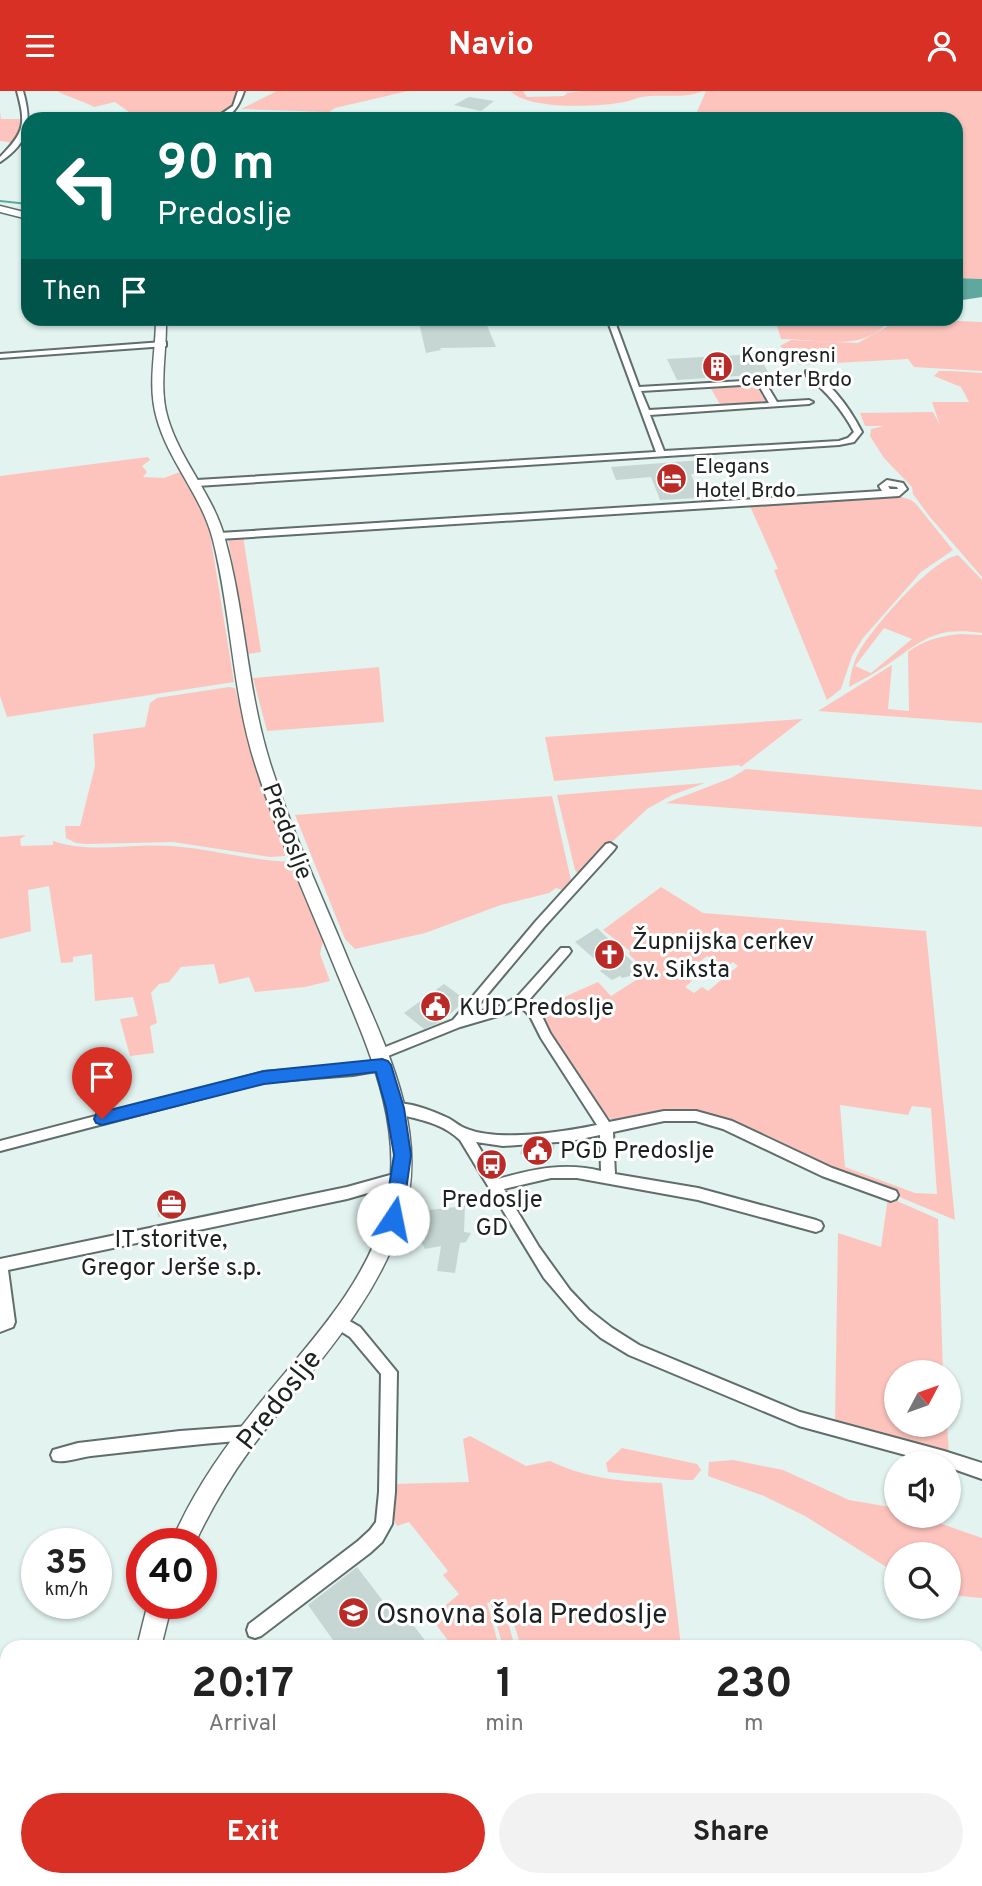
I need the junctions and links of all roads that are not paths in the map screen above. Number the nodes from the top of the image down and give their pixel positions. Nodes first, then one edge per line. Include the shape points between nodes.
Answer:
1 (20, 91) edge
2 (241, 91) edge
3 (27, 112) edge
4 (228, 112) edge
5 (21, 137) edge
6 (0, 160) edge
7 (0, 209) edge
8 (21, 214) edge
9 (162, 326) edge
10 (613, 326) edge
11 (163, 344) junction
12 (0, 356) edge
13 (809, 373) dead end
14 (693, 383) junction
15 (637, 390) junction
16 (809, 402) dead end
17 (774, 405) junction
18 (705, 409) junction
19 (646, 413) junction
20 (661, 454) junction
21 (197, 484) junction
22 (887, 490) dead end
23 (865, 494) joint
24 (219, 536) junction
25 (610, 847) dead end
26 (565, 951) dead end
27 (521, 1000) junction
28 (457, 1023) junction
29 (380, 1060) junction
30 (395, 1108) junction
31 (606, 1128) junction
32 (463, 1134) junction
33 (0, 1146) edge
34 (401, 1178) junction
35 (608, 1179) junction
36 (495, 1186) junction
37 (891, 1195) dead end
38 (816, 1226) dead end
39 (0, 1266) edge
40 (339, 1321) junction
41 (0, 1325) edge
42 (250, 1433) junction
43 (59, 1455) dead end
44 (982, 1471) edge
45 (191, 1528) edge
46 (156, 1619) edge
47 (255, 1630) dead end
48 (151, 1640) edge

1 - 3 street
2 - 4 street via 236,107
5 - 6 street
7 - 8 street
9 - 11 street
10 - 15 street
11 - 12 street
11 - 21 street via 160,414
13 - 20 street via 853,421 858,432 851,440
14 - 15 street
14 - 17 street via 761,382
14 - 18 street
15 - 19 street
16 - 17 street
17 - 18 street
18 - 19 street
19 - 20 street
20 - 21 street
21 - 24 street
22 - 23 street
23 - 24 street
24 - 29 street, Predoslje via 263,765
25 - 28 street
26 - 27 street
27 - 28 street via 505,1010
27 - 31 street via 535,1013
28 - 29 street
29 - 30 street, Predoslje
29 - 33 street via 363,1069 242,1082
30 - 32 street via 433,1117
30 - 34 street, Predoslje via 403,1155
31 - 32 street via 571,1136 503,1141
31 - 35 street
31 - 37 street via 664,1116 696,1116
32 - 36 street
34 - 39 street
34 - 40 street, Predoslje via 383,1246
35 - 36 street via 564,1169
35 - 38 street via 698,1194
36 - 44 street via 553,1282 582,1314 614,1339 799,1419
39 - 41 street via 8,1322
40 - 42 street, Predoslje
40 - 47 street via 355,1332 389,1372 384,1524 364,1547
42 - 43 street
42 - 45 street, Predoslje
46 - 48 street

